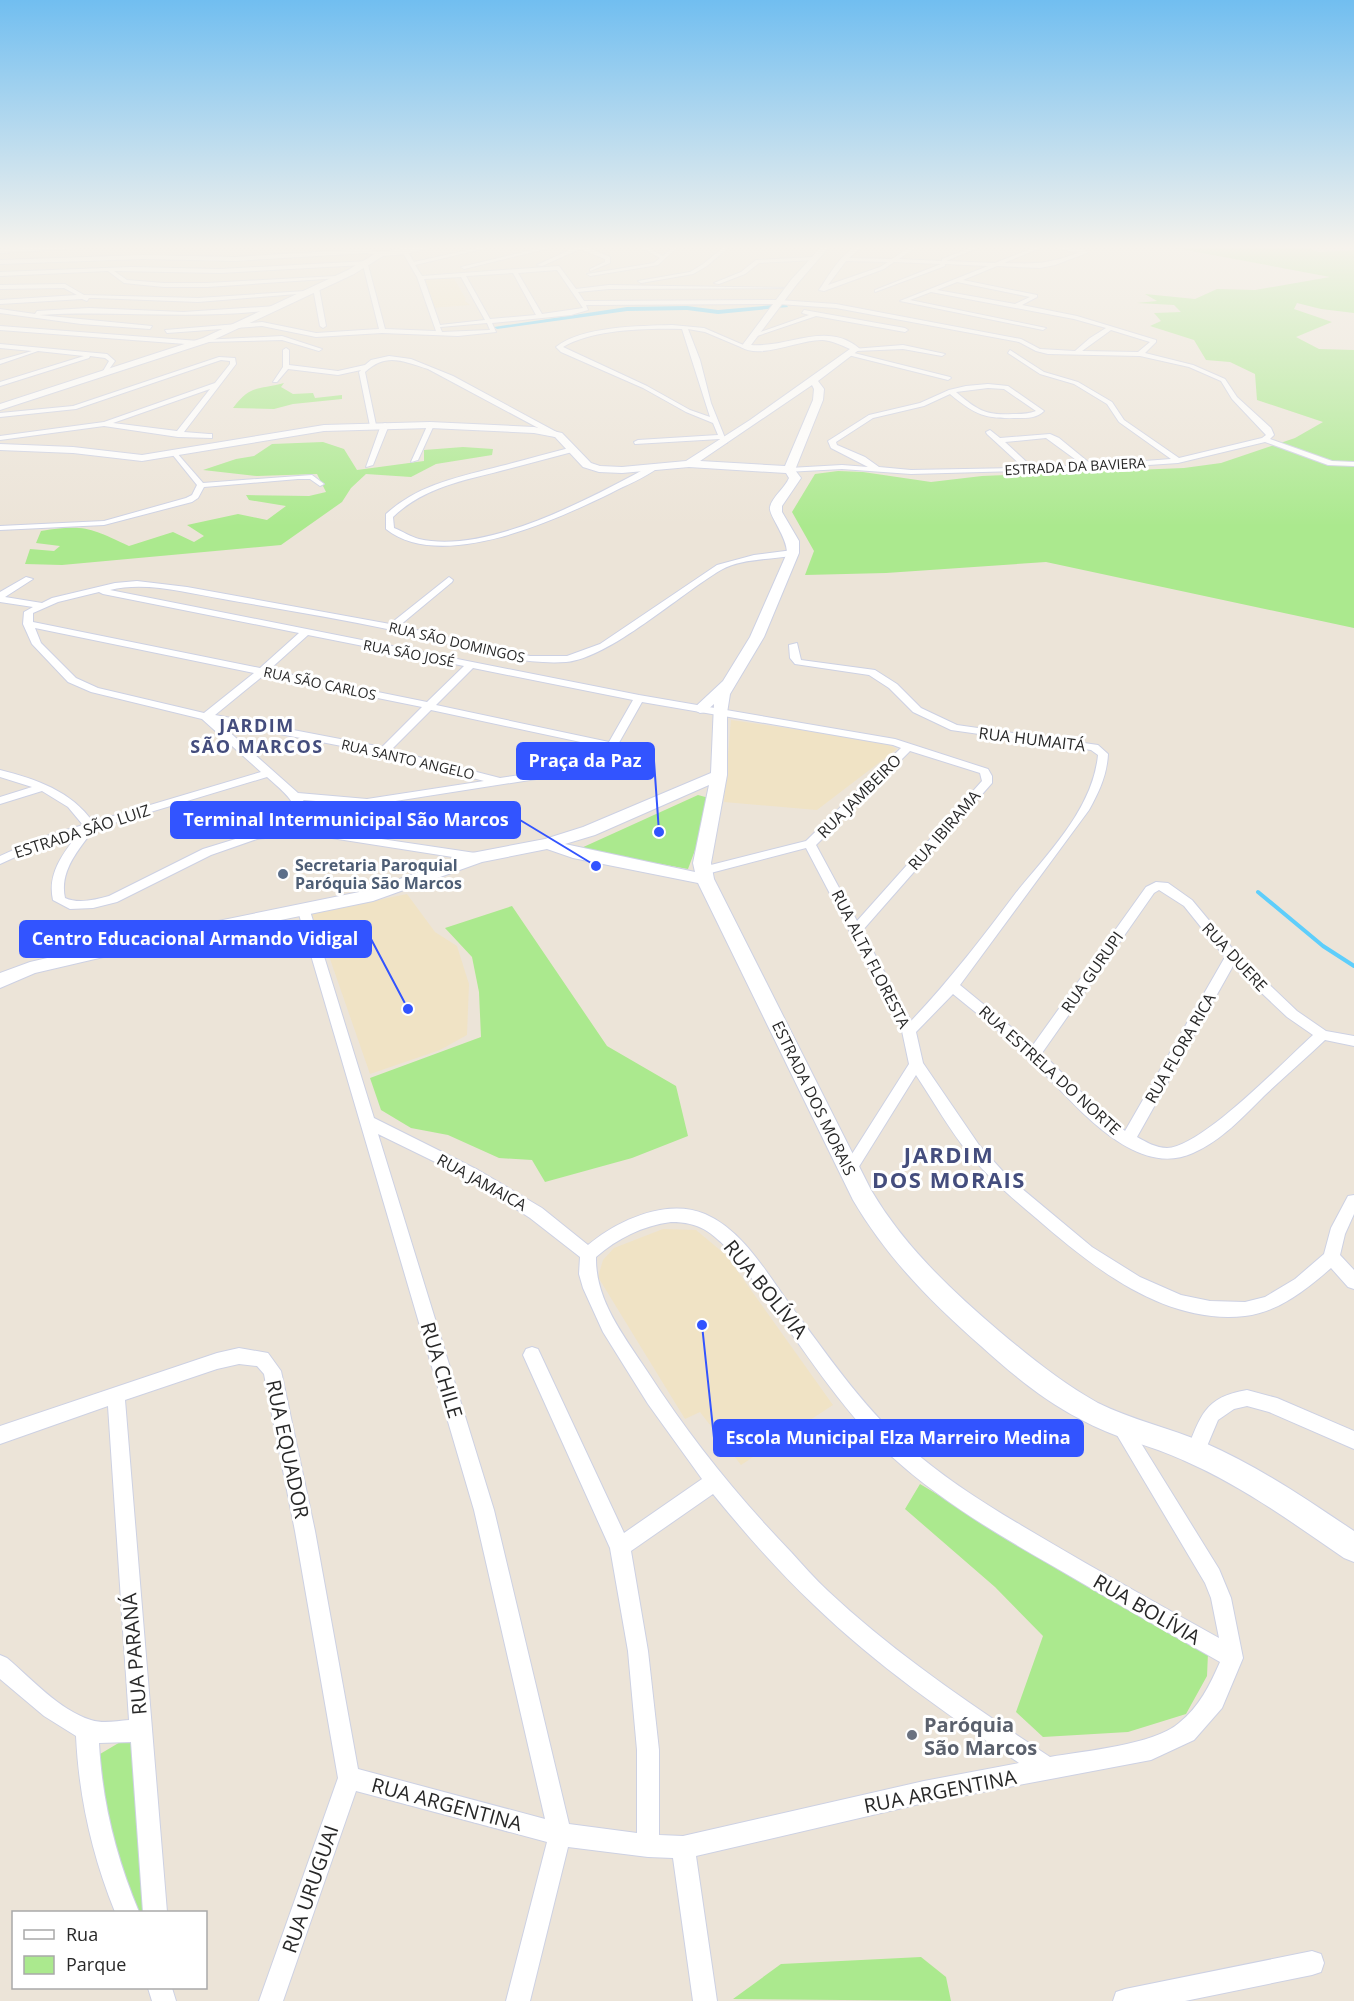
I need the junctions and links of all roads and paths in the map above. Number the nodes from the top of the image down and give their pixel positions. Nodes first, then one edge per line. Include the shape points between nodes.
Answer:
1 (177, 339) edge
2 (206, 339) edge
3 (245, 339) edge
4 (287, 339) edge
5 (572, 339) edge
6 (689, 339) edge
7 (727, 339) edge
8 (751, 339) edge
9 (795, 339) edge
10 (832, 339) edge
11 (1012, 339) edge
12 (1024, 339) edge
13 (1092, 339) edge
14 (1152, 339) edge
15 (202, 341) junction
16 (1021, 341) junction
17 (0, 346) edge
18 (745, 347) junction
19 (319, 349) dead end
20 (43, 350) junction
21 (286, 350) dead end
22 (853, 351) junction
23 (1010, 352) dead end
24 (1076, 353) junction
25 (96, 354) junction
26 (942, 354) dead end
27 (1140, 354) junction
28 (0, 363) edge
29 (286, 367) junction
30 (364, 367) junction
31 (105, 374) junction
32 (948, 378) dead end
33 (812, 379) junction
34 (275, 381) dead end
35 (0, 384) edge
36 (216, 385) junction
37 (951, 391) junction
38 (0, 407) edge
39 (0, 415) edge
40 (715, 421) junction
41 (104, 424) junction
42 (372, 425) junction
43 (385, 425) junction
44 (430, 425) junction
45 (990, 432) dead end
46 (178, 435) junction
47 (558, 435) junction
48 (209, 436) dead end
49 (0, 438) edge
50 (723, 439) junction
51 (999, 440) junction
52 (1265, 440) junction
53 (638, 442) dead end
54 (0, 447) edge
55 (573, 450) junction
56 (176, 454) junction
57 (414, 460) dead end
58 (1178, 461) junction
59 (688, 464) junction
60 (1354, 464) edge
61 (369, 465) dead end
62 (655, 467) junction
63 (1090, 467) junction
64 (876, 469) junction
65 (789, 470) junction
66 (1031, 470) junction
67 (320, 484) dead end
68 (201, 485) junction
69 (0, 528) edge
70 (793, 553) junction
71 (29, 579) dead end
72 (449, 579) dead end
73 (98, 590) junction
74 (0, 598) edge
75 (41, 605) junction
76 (28, 624) junction
77 (392, 627) junction
78 (72, 632) junction
79 (305, 632) junction
80 (38, 644) junction
81 (794, 645) dead end
82 (470, 665) junction
83 (262, 671) junction
84 (734, 676) junction
85 (639, 698) junction
86 (427, 706) junction
87 (700, 709) junction
88 (720, 713) junction
89 (206, 717) junction
90 (612, 746) junction
91 (909, 746) junction
92 (384, 752) junction
93 (0, 773) edge
94 (269, 773) junction
95 (719, 775) junction
96 (504, 783) junction
97 (40, 788) junction
98 (295, 796) junction
99 (0, 801) edge
100 (367, 802) junction
101 (90, 826) junction
102 (306, 831) junction
103 (334, 835) junction
104 (548, 844) junction
105 (810, 844) junction
106 (478, 857) junction
107 (0, 860) edge
108 (704, 875) junction
109 (1150, 890) joint
110 (304, 911) junction
111 (857, 929) junction
112 (1232, 957) junction
113 (30, 968) junction
114 (0, 969) edge
115 (0, 981) edge
116 (952, 986) junction
117 (909, 1032) junction
118 (1322, 1035) junction
119 (1354, 1041) edge
120 (1034, 1053) junction
121 (916, 1064) junction
122 (368, 1122) junction
123 (1128, 1139) junction
124 (850, 1169) junction
125 (1354, 1202) edge
126 (588, 1254) junction
127 (1332, 1257) junction
128 (1354, 1282) edge
129 (532, 1355) dead end
130 (116, 1395) junction
131 (1119, 1424) junction
132 (0, 1435) edge
133 (1354, 1440) edge
134 (1195, 1452) junction
135 (714, 1482) junction
136 (620, 1546) junction
137 (1354, 1548) edge
138 (1233, 1658) junction
139 (0, 1665) edge
140 (87, 1730) junction
141 (141, 1730) junction
142 (1048, 1769) junction
143 (349, 1778) junction
144 (560, 1834) junction
145 (648, 1846) junction
146 (683, 1847) junction
147 (127, 1911) edge
148 (154, 1911) edge
149 (1312, 1963) dead end
150 (272, 2001) edge
151 (518, 2001) edge
152 (705, 2001) edge
153 (1125, 2001) edge

1 - 15 street
2 - 15 main road
3 - 15 street
4 - 19 street
5 - 40 street via 559,347
6 - 40 street
7 - 18 street
8 - 18 main road
9 - 18 main road via 770,348
10 - 22 main road
11 - 16 street
12 - 16 street
13 - 24 street
14 - 27 street
15 - 31 main road
16 - 24 street via 1041,351
17 - 20 street
20 - 25 street
20 - 28 street
21 - 29 street
22 - 26 street via 903,347
22 - 32 street
22 - 33 main road
23 - 58 street via 1042,373 1083,386 1110,403 1121,421
24 - 27 street
25 - 31 street via 112,361
25 - 35 street
27 - 52 street via 1191,366 1223,380 1234,398 1268,430 1270,435
29 - 30 street via 338,373
29 - 34 street
30 - 42 street via 362,378
30 - 47 street via 388,359 420,363
31 - 38 main road
33 - 50 main road
33 - 65 main road via 819,389 818,400
36 - 39 street via 234,361 231,358 220,358 74,408
36 - 41 street
36 - 46 street
37 - 37 street via 1000,386 1011,389 1041,411 1032,415 985,417
37 - 64 street via 922,405 872,416 832,441 834,446
40 - 50 street
41 - 46 street
41 - 49 street
42 - 43 main road
42 - 56 main road via 293,432
43 - 44 main road
43 - 61 street
44 - 47 main road via 534,430
44 - 57 street
45 - 51 street
46 - 48 street
47 - 55 main road
50 - 53 street
50 - 59 main road
51 - 63 street via 1052,437
51 - 66 street
52 - 58 street, ESTRADA DA BAVIERA
52 - 60 street via 1331,463
54 - 56 main road via 73,450 130,458
55 - 62 main road via 587,465 599,469
55 - 62 street via 468,476 424,492 389,516 390,529 402,536 439,543 493,537 540,522
56 - 68 street
58 - 63 street, ESTRADA DA BAVIERA
59 - 62 main road
59 - 65 main road
63 - 66 street, ESTRADA DA BAVIERA
64 - 65 street, ESTRADA DA BAVIERA
64 - 66 street, ESTRADA DA BAVIERA
65 - 70 main road via 795,481 776,506 776,512 793,541
67 - 68 street via 312,477 298,477
68 - 69 street via 189,500 104,522
70 - 77 street, RUA SÃO DOMINGOS via 720,567 603,646 567,659 530,659
70 - 84 main road via 757,637
71 - 74 street
72 - 77 street
73 - 75 street, RUA SÃO DOMINGOS
73 - 77 street, RUA SÃO DOMINGOS via 128,584 176,588
73 - 79 street, RUA SÃO JOSÉ
74 - 75 street
75 - 76 street via 30,612
76 - 78 street, RUA SÃO CARLOS
76 - 80 street, RUA SANTO ANGELO
78 - 80 street
78 - 83 street, RUA SÃO CARLOS
79 - 82 street, RUA SÃO JOSÉ
79 - 83 street
80 - 89 street, RUA SANTO ANGELO via 60,670 82,686
81 - 116 street, RUA HUMAITÁ via 798,662 872,672 917,710 955,728 1094,747 1103,754 1089,802 1073,827
82 - 85 street, RUA SÃO JOSÉ
82 - 86 street
83 - 86 street, RUA SÃO CARLOS
83 - 89 street
84 - 87 main road
84 - 88 main road via 723,694
85 - 87 street, RUA SÃO JOSÉ
85 - 90 street
86 - 90 street, RUA SÃO CARLOS
86 - 92 street
87 - 88 street, RUA SÃO JOSÉ
88 - 91 street, RUA IBIRAMA
88 - 95 main road
89 - 92 street, RUA SANTO ANGELO
89 - 94 street
90 - 96 street via 598,758 564,772
91 - 105 street, RUA JAMBEIRO
91 - 111 street, RUA IBIRAMA via 977,768 988,781
92 - 96 street, RUA SANTO ANGELO
93 - 97 street
94 - 98 street
94 - 101 street, ESTRADA SÃO LUIZ
95 - 104 main road via 622,818
95 - 108 main road via 702,863
96 - 100 street
97 - 99 street
97 - 101 street via 73,803
98 - 100 street
98 - 102 street via 304,811
100 - 103 street via 342,818
101 - 102 street via 58,878 59,900 70,905 113,899 230,843 255,836
101 - 107 street, ESTRADA SÃO LUIZ via 44,840
102 - 103 street
103 - 106 street
104 - 106 main road
104 - 108 main road, RUA JAMBEIRO via 573,853
105 - 108 street, RUA JAMBEIRO
105 - 111 street, RUA ALTA FLORESTA
106 - 110 main road via 384,892
108 - 124 main road, ESTRADA DOS MORAIS
109 - 112 street, RUA DUERE via 1164,886 1188,903
109 - 120 street, RUA GURUPI
110 - 113 main road
110 - 122 street, RUA CHILE
111 - 117 street, RUA ALTA FLORESTA
112 - 118 street, RUA DUERE via 1292,1014
112 - 123 street, RUA FLORA RICA
113 - 114 main road
113 - 115 main road
116 - 117 street, RUA HUMAITÁ
116 - 120 street, RUA ESTRELA DO NORTE
117 - 121 street, RUA ALTA FLORESTA
118 - 119 street
118 - 123 street, RUA ESTRELA DO NORTE via 1224,1124 1185,1150 1155,1154
120 - 123 street, RUA ESTRELA DO NORTE via 1096,1116
121 - 124 street
121 - 127 street, RUA ALTA FLORESTA via 974,1149 1003,1181 1086,1252 1134,1282 1179,1302 1245,1309 1269,1303 1301,1284
122 - 126 street, RUA JAMAICA via 473,1174 536,1213
122 - 144 street, RUA CHILE via 484,1510
124 - 131 main road, ESTRADA DOS MORAIS via 879,1225 955,1308 1035,1377 1091,1413
125 - 127 street via 1340,1221
126 - 135 street via 588,1276 594,1296 617,1340
126 - 138 street, RUA BOLÍVIA via 612,1234 638,1222 687,1215 702,1220 723,1234 879,1430 919,1467 972,1507
127 - 128 street
129 - 136 street
130 - 132 street, RUA EQUADOR
130 - 141 street, RUA PARANÁ
130 - 143 street, RUA EQUADOR via 239,1356 262,1359 272,1371
131 - 134 main road, ESTRADA DOS MORAIS
131 - 138 street via 1212,1576 1221,1599
133 - 134 street via 1271,1404 1247,1398 1230,1401 1212,1414
134 - 137 main road, ESTRADA DOS MORAIS via 1290,1504
135 - 136 street
135 - 142 street via 825,1602 890,1658
136 - 145 street via 638,1651 648,1749
138 - 142 street, RUA ARGENTINA via 1214,1700 1186,1732 1151,1749
139 - 140 street
140 - 141 street
140 - 147 street via 88,1772 99,1834
141 - 148 street, RUA PARANÁ
142 - 146 street, RUA ARGENTINA via 924,1792
143 - 144 street, RUA ARGENTINA
143 - 150 street, RUA URUGUAI
144 - 145 street, RUA ARGENTINA
144 - 151 street
145 - 146 street, RUA ARGENTINA
146 - 152 street
149 - 153 street

